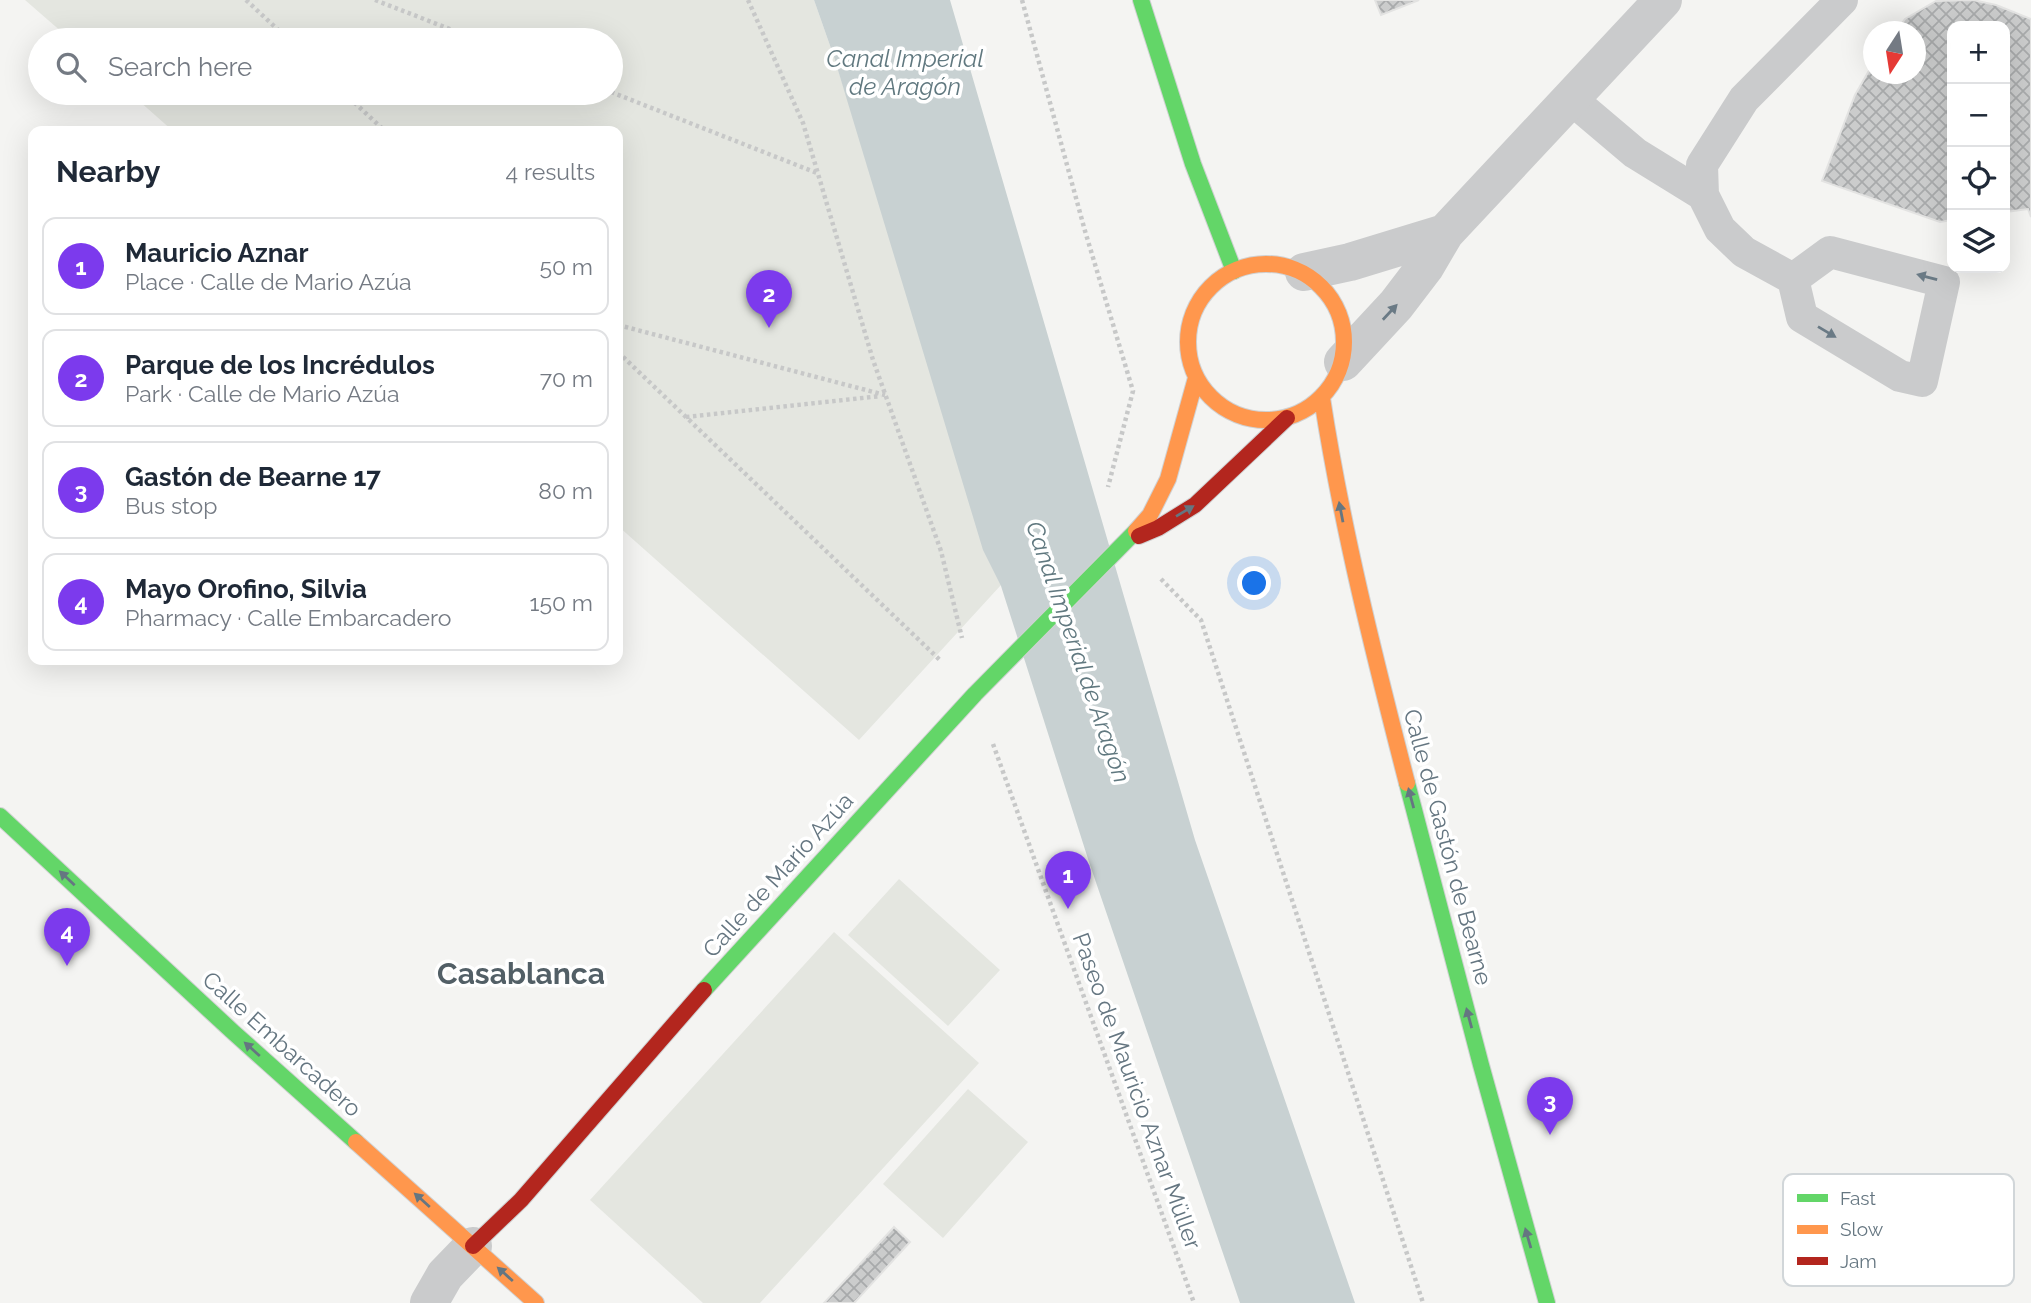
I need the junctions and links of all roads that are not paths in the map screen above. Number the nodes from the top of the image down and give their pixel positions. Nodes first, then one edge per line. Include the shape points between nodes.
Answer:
1 (1141, 0) edge
2 (1663, 0) edge
3 (1842, 0) edge
4 (1570, 98) junction
5 (1703, 195) junction
6 (1445, 233) junction
7 (1234, 271) junction
8 (1304, 272) junction
9 (1793, 279) junction
10 (1343, 362) junction
11 (1196, 378) junction
12 (1322, 398) junction
13 (1287, 418) junction
14 (1120, 547) junction
15 (0, 816) edge
16 (472, 1246) junction
17 (429, 1303) edge
18 (537, 1303) edge
19 (1547, 1303) edge

1 - 7 street via 1193,164
2 - 4 street
3 - 5 lane via 1744,99 1702,165
4 - 5 lane via 1635,153
4 - 6 street
5 - 9 lane via 1720,229 1744,252
6 - 8 street
10 -> 6 street via 1396,305
7 - 8 street via 1275,264
7 - 11 street via 1207,290 1194,310 1188,338
8 - 10 street via 1324,288 1339,310 1345,335
9 -> 9 lane via 1802,317 1900,376 1922,381 1944,282 1830,252
10 - 12 street
11 - 13 street via 1208,395 1239,416
11 - 14 street, Calle de Mario Azúa via 1160,498
12 - 13 street
19 -> 12 street, Calle de Gastón de Bearne via 1354,579
14 -> 13 street, Calle de Mario Azúa via 1195,505
14 - 16 street, Calle de Mario Azúa via 975,694 731,960 522,1200
16 -> 15 street, Calle Embarcadero
16 - 17 street via 440,1282
18 -> 16 street, Calle Embarcadero

